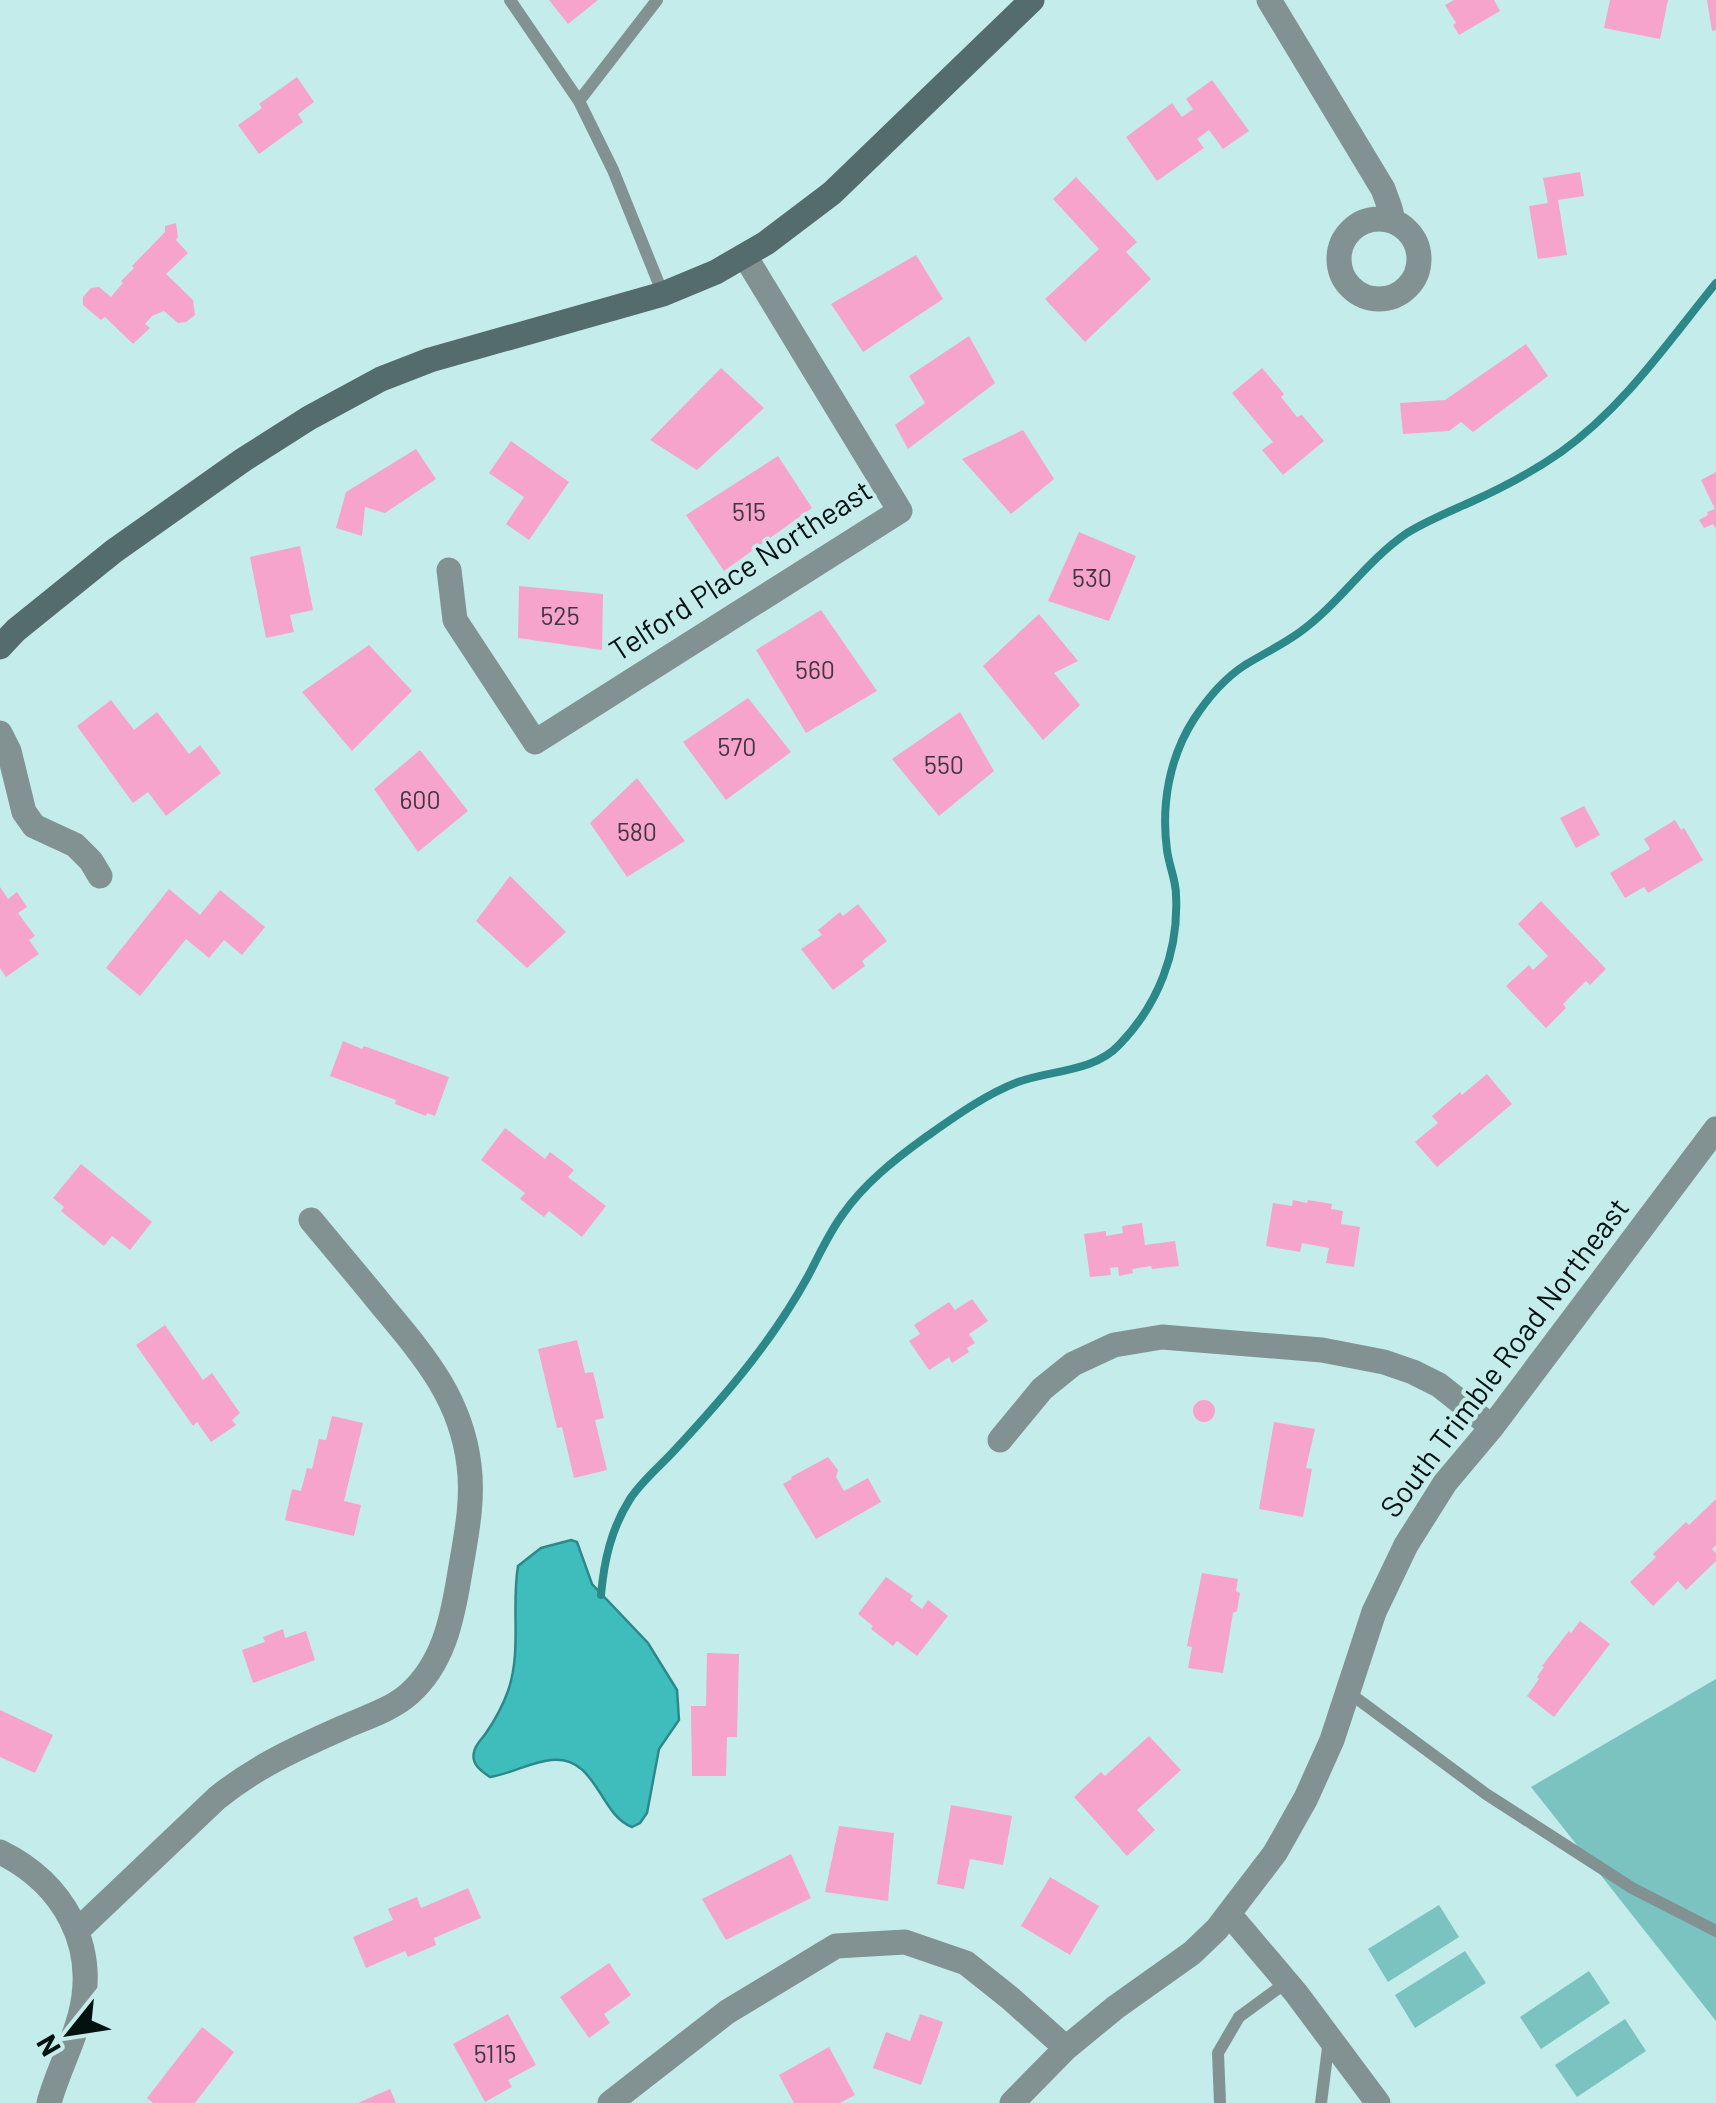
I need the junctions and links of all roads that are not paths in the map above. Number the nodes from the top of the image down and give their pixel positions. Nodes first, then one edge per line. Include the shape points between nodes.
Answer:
1 (510, 0) edge
2 (657, 0) edge
3 (1032, 0) edge
4 (1269, 0) edge
5 (580, 101) junction
6 (1392, 221) dead end
7 (744, 256) junction
8 (663, 294) junction
9 (449, 570) dead end
10 (0, 647) edge
11 (0, 733) edge
12 (100, 876) dead end
13 (1716, 1129) edge
14 (311, 1220) dead end
15 (1492, 1427) junction
16 (1000, 1440) dead end
17 (1348, 1692) junction
18 (0, 1852) edge
19 (1229, 1914) junction
20 (1716, 1930) edge
21 (77, 1931) junction
22 (1287, 1982) junction
23 (1329, 2038) junction
24 (1066, 2048) junction
25 (48, 2103) edge
26 (610, 2103) edge
27 (1012, 2103) edge
28 (1220, 2103) edge
29 (1321, 2103) edge
30 (1378, 2103) edge

1 - 5 lane
2 - 5 lane
3 - 7 main road via 832,193
4 - 6 street via 1382,189
5 - 8 lane
7 - 8 main road
7 - 9 street, Telford Place Northeast via 900,511 535,742 455,620
8 - 10 main road via 381,379 243,460 114,551
11 - 12 street via 24,812 34,826 75,845
13 - 15 street, South Trimble Road Northeast
14 - 21 street via 428,1360 461,1425 470,1507 447,1634 409,1694 242,1778
15 - 16 street via 1439,1385 1384,1362 1162,1337 1114,1345 1073,1364 1042,1388
15 - 17 street, South Trimble Road Northeast via 1406,1545 1374,1612
17 - 19 street, South Trimble Road Northeast via 1306,1798
17 - 20 lane via 1486,1794 1632,1888
18 - 21 street via 59,1898
19 - 22 street
19 - 24 street, South Trimble Road Northeast via 1192,1953
21 - 25 street via 85,1994
22 - 23 street
22 - 28 lane via 1240,2017 1218,2053
23 - 29 lane
23 - 30 street
24 - 26 street via 966,1963 905,1942 836,1946 727,2012
24 - 27 street, South Trimble Road Northeast

